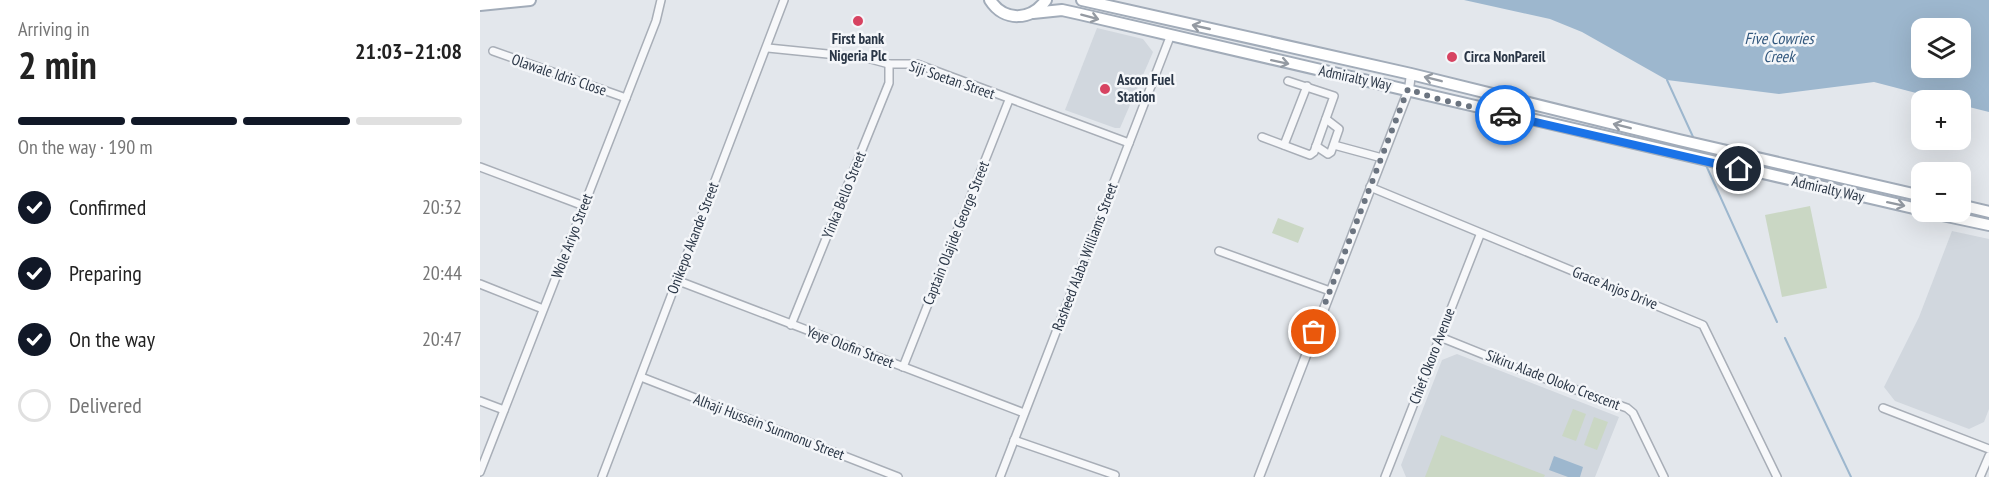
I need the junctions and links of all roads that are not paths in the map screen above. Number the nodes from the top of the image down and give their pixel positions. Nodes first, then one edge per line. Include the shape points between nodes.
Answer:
1 (530, 0) edge
2 (661, 0) edge
3 (784, 0) edge
4 (1046, 0) edge
5 (1082, 0) edge
6 (989, 1) edge
7 (480, 5) edge
8 (1033, 13) junction
9 (1170, 37) junction
10 (768, 48) junction
11 (493, 51) dead end
12 (889, 64) junction
13 (1411, 74) junction
14 (1288, 81) dead end
15 (1307, 86) junction
16 (1408, 89) junction
17 (626, 98) junction
18 (1009, 100) junction
19 (1326, 119) junction
20 (1262, 137) dead end
21 (1129, 143) junction
22 (1334, 144) junction
23 (1284, 145) junction
24 (1316, 146) junction
25 (1382, 158) junction
26 (480, 167) edge
27 (1370, 187) junction
28 (1911, 194) edge
29 (584, 206) junction
30 (1911, 208) edge
31 (1971, 208) edge
32 (1989, 212) edge
33 (1971, 221) edge
34 (1989, 225) edge
35 (1480, 235) junction
36 (1219, 251) dead end
37 (676, 280) junction
38 (480, 284) edge
39 (1330, 291) junction
40 (543, 309) junction
41 (791, 325) junction
42 (1440, 337) junction
43 (903, 367) junction
44 (641, 377) junction
45 (480, 401) edge
46 (1883, 408) dead end
47 (504, 410) junction
48 (1024, 413) junction
49 (1014, 440) junction
50 (1989, 449) edge
51 (1989, 456) edge
52 (480, 472) edge
53 (1115, 476) edge
54 (602, 477) edge
55 (898, 477) edge
56 (1000, 477) edge
57 (1259, 477) edge
58 (1385, 477) edge
59 (1664, 477) edge
60 (1777, 477) edge
61 (1980, 477) edge

1 - 7 main road
2 - 17 street, Wole Ariyo Street
3 - 10 street, Onikepo Akande Street
4 - 8 main road
13 -> 5 main road, Admiralty Way
6 - 8 main road, Admiralty Way via 1005,14
8 -> 9 main road, Admiralty Way via 1068,11
9 -> 16 main road, Admiralty Way
9 - 21 street, Rasheed Alaba Williams Street
10 - 12 street, Siji Soetan Street via 867,58
10 - 37 street, Onikepo Akande Street
11 - 17 street, Olawale Idris Close
12 - 18 street, Siji Soetan Street via 916,64
12 - 41 street, Yinka Bello Street via 889,83
13 - 16 street
28 -> 13 main road, Admiralty Way
14 - 15 street
15 - 19 street via 1334,96
15 - 23 street
16 - 25 street
16 -> 30 main road, Admiralty Way
17 - 29 street, Wole Ariyo Street
18 - 21 street, Siji Soetan Street
18 - 43 street, Captain Olajide George Street
19 - 22 street via 1339,129
19 - 24 street
20 - 23 street
21 - 48 street, Rasheed Alaba Williams Street
22 - 24 street via 1330,154
22 - 25 street
23 - 24 street via 1310,155
25 - 27 street
26 - 29 street
27 - 35 street, Grace Anjos Drive
27 - 39 street
29 - 40 street, Wole Ariyo Street
31 - 32 main road
33 - 34 main road
35 - 42 street, Chief Okoro Avenue
35 - 60 street, Grace Anjos Drive via 1704,325
36 - 39 street
37 - 41 street, Yeye Olofin Street
37 - 44 street, Onikepo Akande Street
38 - 40 street
39 - 57 street
40 - 47 street, Wole Ariyo Street
41 - 43 street, Yeye Olofin Street
42 - 58 street, Chief Okoro Avenue
42 - 59 street, Sikiru Alade Oloko Crescent via 1627,408
43 - 48 street, Yeye Olofin Street
44 - 54 street, Onikepo Akande Street
44 - 55 street, Alhaji Hussein Sunmonu Street
45 - 47 street
46 - 50 street
47 - 52 street, Wole Ariyo Street
48 - 49 street, Rasheed Alaba Williams Street
49 - 53 street
49 - 56 street, Rasheed Alaba Williams Street
51 - 61 street

